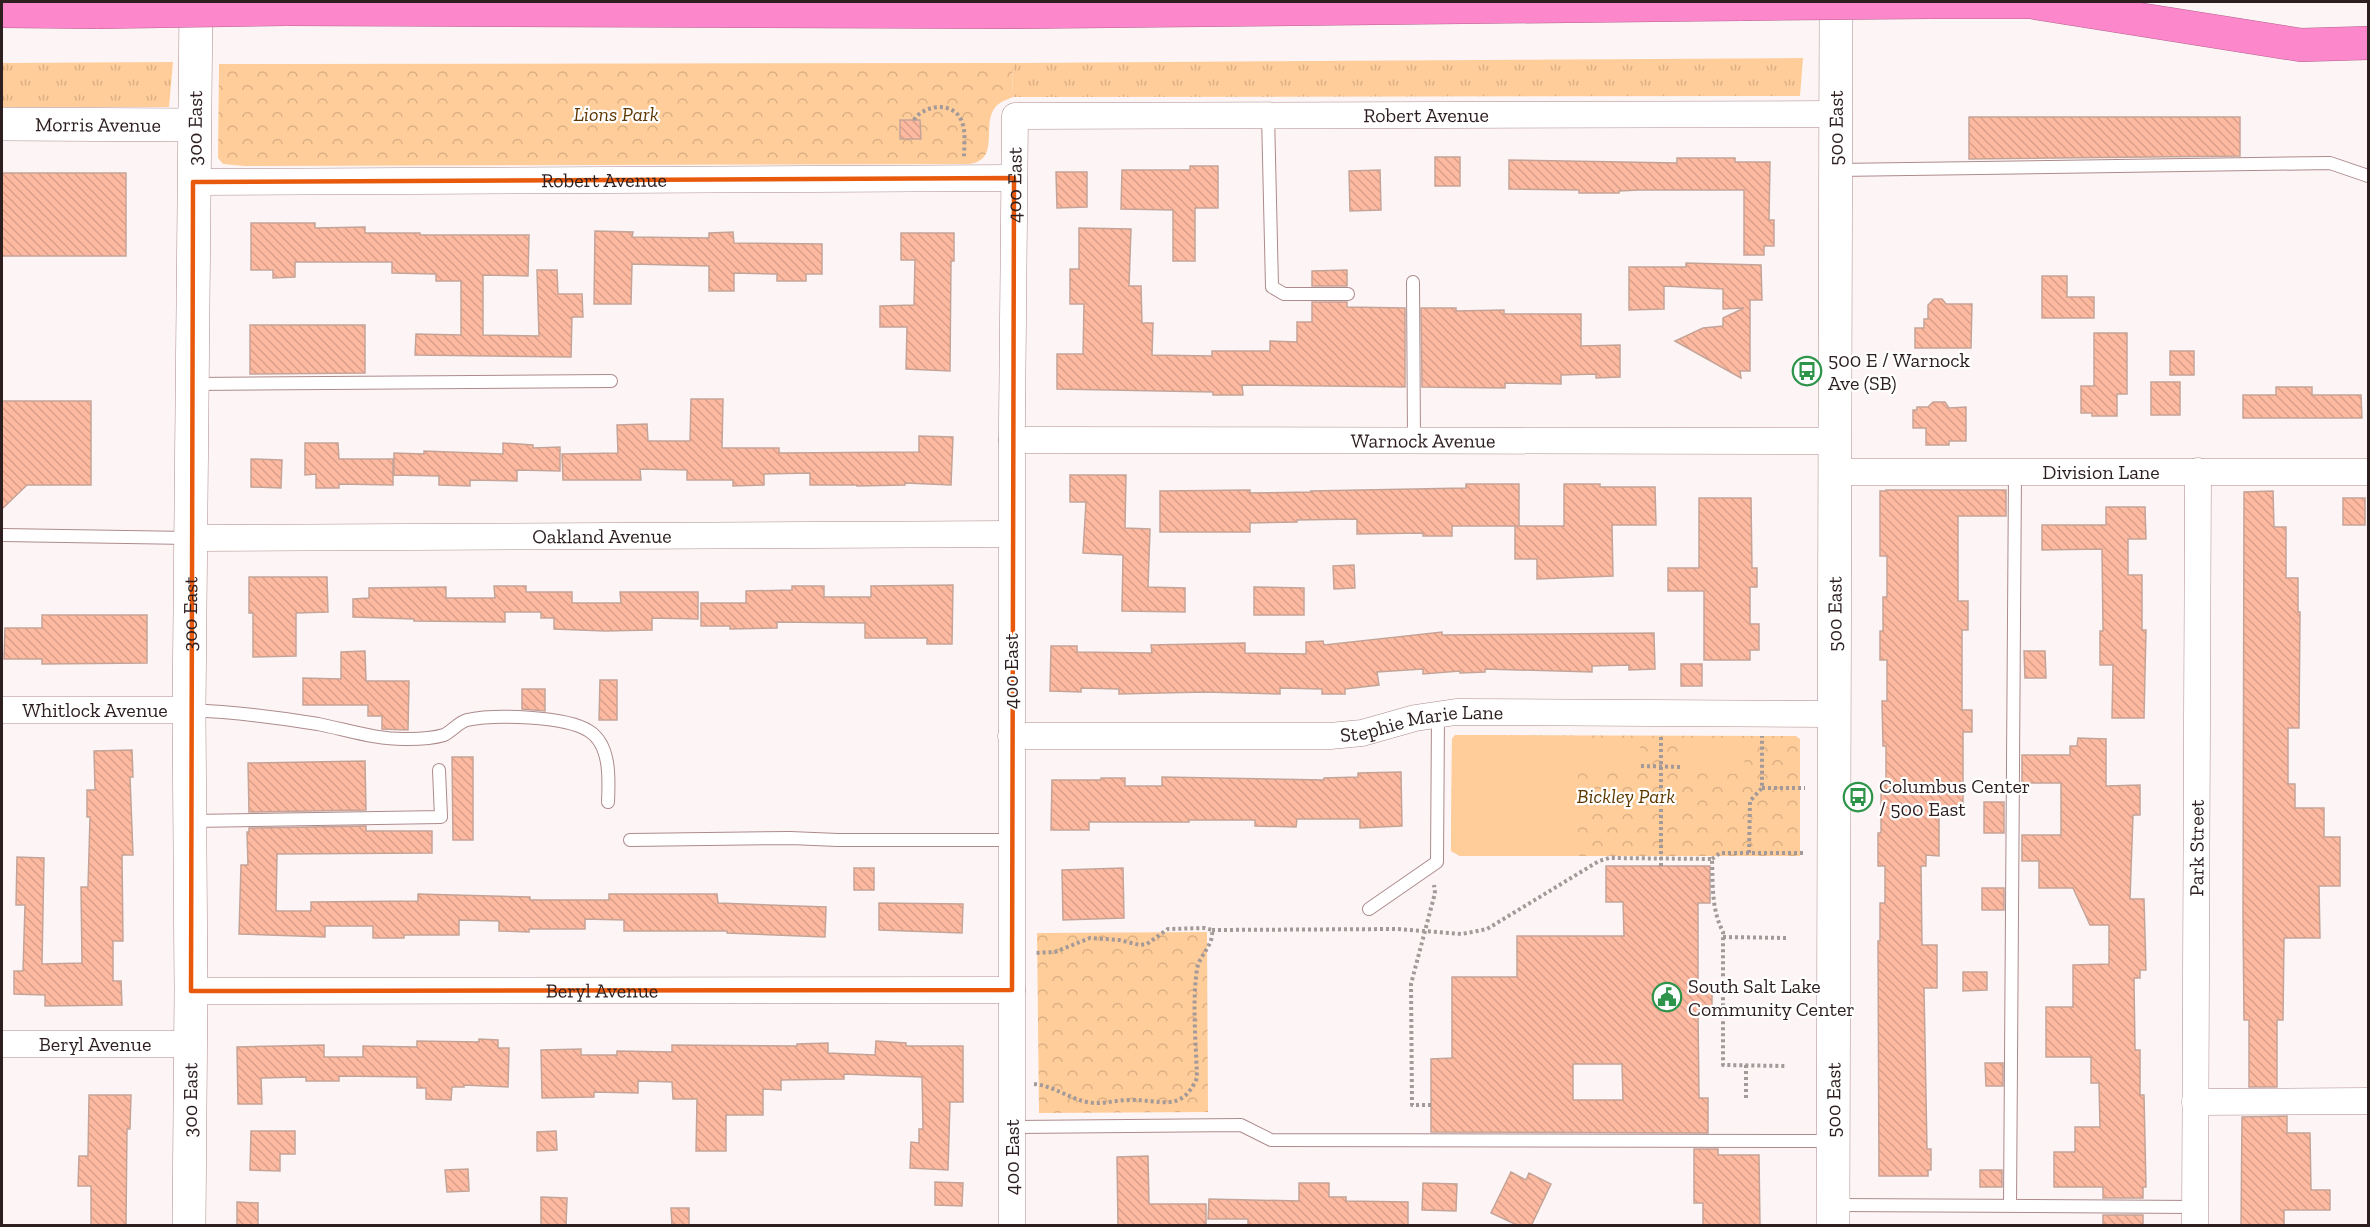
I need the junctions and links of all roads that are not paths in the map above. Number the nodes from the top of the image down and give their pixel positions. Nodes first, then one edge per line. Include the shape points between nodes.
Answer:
1 (196, 2) edge
2 (1836, 2) edge
3 (1929, 2) edge
4 (2074, 2) edge
5 (2036, 3) edge
6 (2, 11) edge
7 (2368, 43) edge
8 (1836, 114) junction
9 (1268, 115) junction
10 (1015, 116) joint
11 (2, 124) edge
12 (194, 124) junction
13 (1836, 170) junction
14 (2368, 176) edge
15 (1014, 178) junction
16 (193, 182) junction
17 (1413, 282) dead end
18 (1348, 294) dead end
19 (610, 381) dead end
20 (193, 384) junction
21 (1012, 440) junction
22 (1414, 440) junction
23 (1834, 456) junction
24 (2198, 471) junction
25 (2015, 472) junction
26 (2368, 472) edge
27 (1011, 534) junction
28 (2, 535) edge
29 (192, 538) junction
30 (2, 710) edge
31 (189, 710) junction
32 (1438, 714) junction
33 (1834, 714) junction
34 (1011, 736) junction
35 (439, 771) dead end
36 (608, 802) dead end
37 (189, 821) junction
38 (630, 840) dead end
39 (1011, 840) junction
40 (1369, 909) dead end
41 (1012, 990) junction
42 (190, 991) junction
43 (2, 1044) edge
44 (190, 1044) junction
45 (2368, 1101) edge
46 (2195, 1102) junction
47 (1012, 1126) junction
48 (1833, 1141) junction
49 (2010, 1206) junction
50 (1833, 1215) edge
51 (2195, 1216) edge
52 (189, 1226) edge
53 (1012, 1226) edge

1 - 12 street, 300 East
2 - 8 street, 500 East
3 - 5 highway
3 - 6 highway, bridge via 1012,12
4 - 5 highway
5 - 7 highway via 2301,45
8 - 9 street, Robert Avenue
8 - 13 street, 500 East
9 - 10 street, Robert Avenue
9 - 18 lane via 1272,287 1284,294
10 - 15 street, 400 East
11 - 12 street, Morris Avenue
12 - 16 street, 300 East
13 - 14 lane via 2330,163
13 - 23 street, 500 East
15 - 16 street, Robert Avenue
15 - 21 street, 400 East
16 - 20 street, 300 East
17 - 22 lane
19 - 20 lane
20 - 29 street, 300 East
21 - 22 street, Warnock Avenue
21 - 27 street, 400 East
22 - 23 street, Warnock Avenue
23 - 25 street, Division Lane
23 - 33 street, 500 East
24 - 25 street, Division Lane
24 - 26 street, Division Lane
24 - 46 street, Park Street
25 - 49 lane
27 - 29 street, Oakland Avenue
27 - 34 street, 400 East
28 - 29 lane
29 - 31 street, 300 East
30 - 31 street, Whitlock Avenue
31 - 36 lane via 242,713 368,736 407,739 444,735 466,721 559,719 589,731 601,743 609,775
31 - 37 street, 300 East
32 - 33 street, Stephie Marie Lane
32 - 34 street, Stephie Marie Lane via 1362,733 1330,736
32 - 40 lane via 1437,862
33 - 48 street, 500 East
34 - 39 street, 400 East
35 - 37 lane via 441,818
37 - 42 street, 300 East
38 - 39 lane
39 - 41 street, 400 East
41 - 42 street, Beryl Avenue
41 - 47 street, 400 East
42 - 44 street, 300 East
43 - 44 street, Beryl Avenue
44 - 52 street, 300 East
45 - 46 street
46 - 51 street, Park Street
47 - 48 lane via 1241,1125 1271,1140
47 - 53 street, 400 East
48 - 50 street, 500 East
49 - 50 lane
49 - 51 lane

